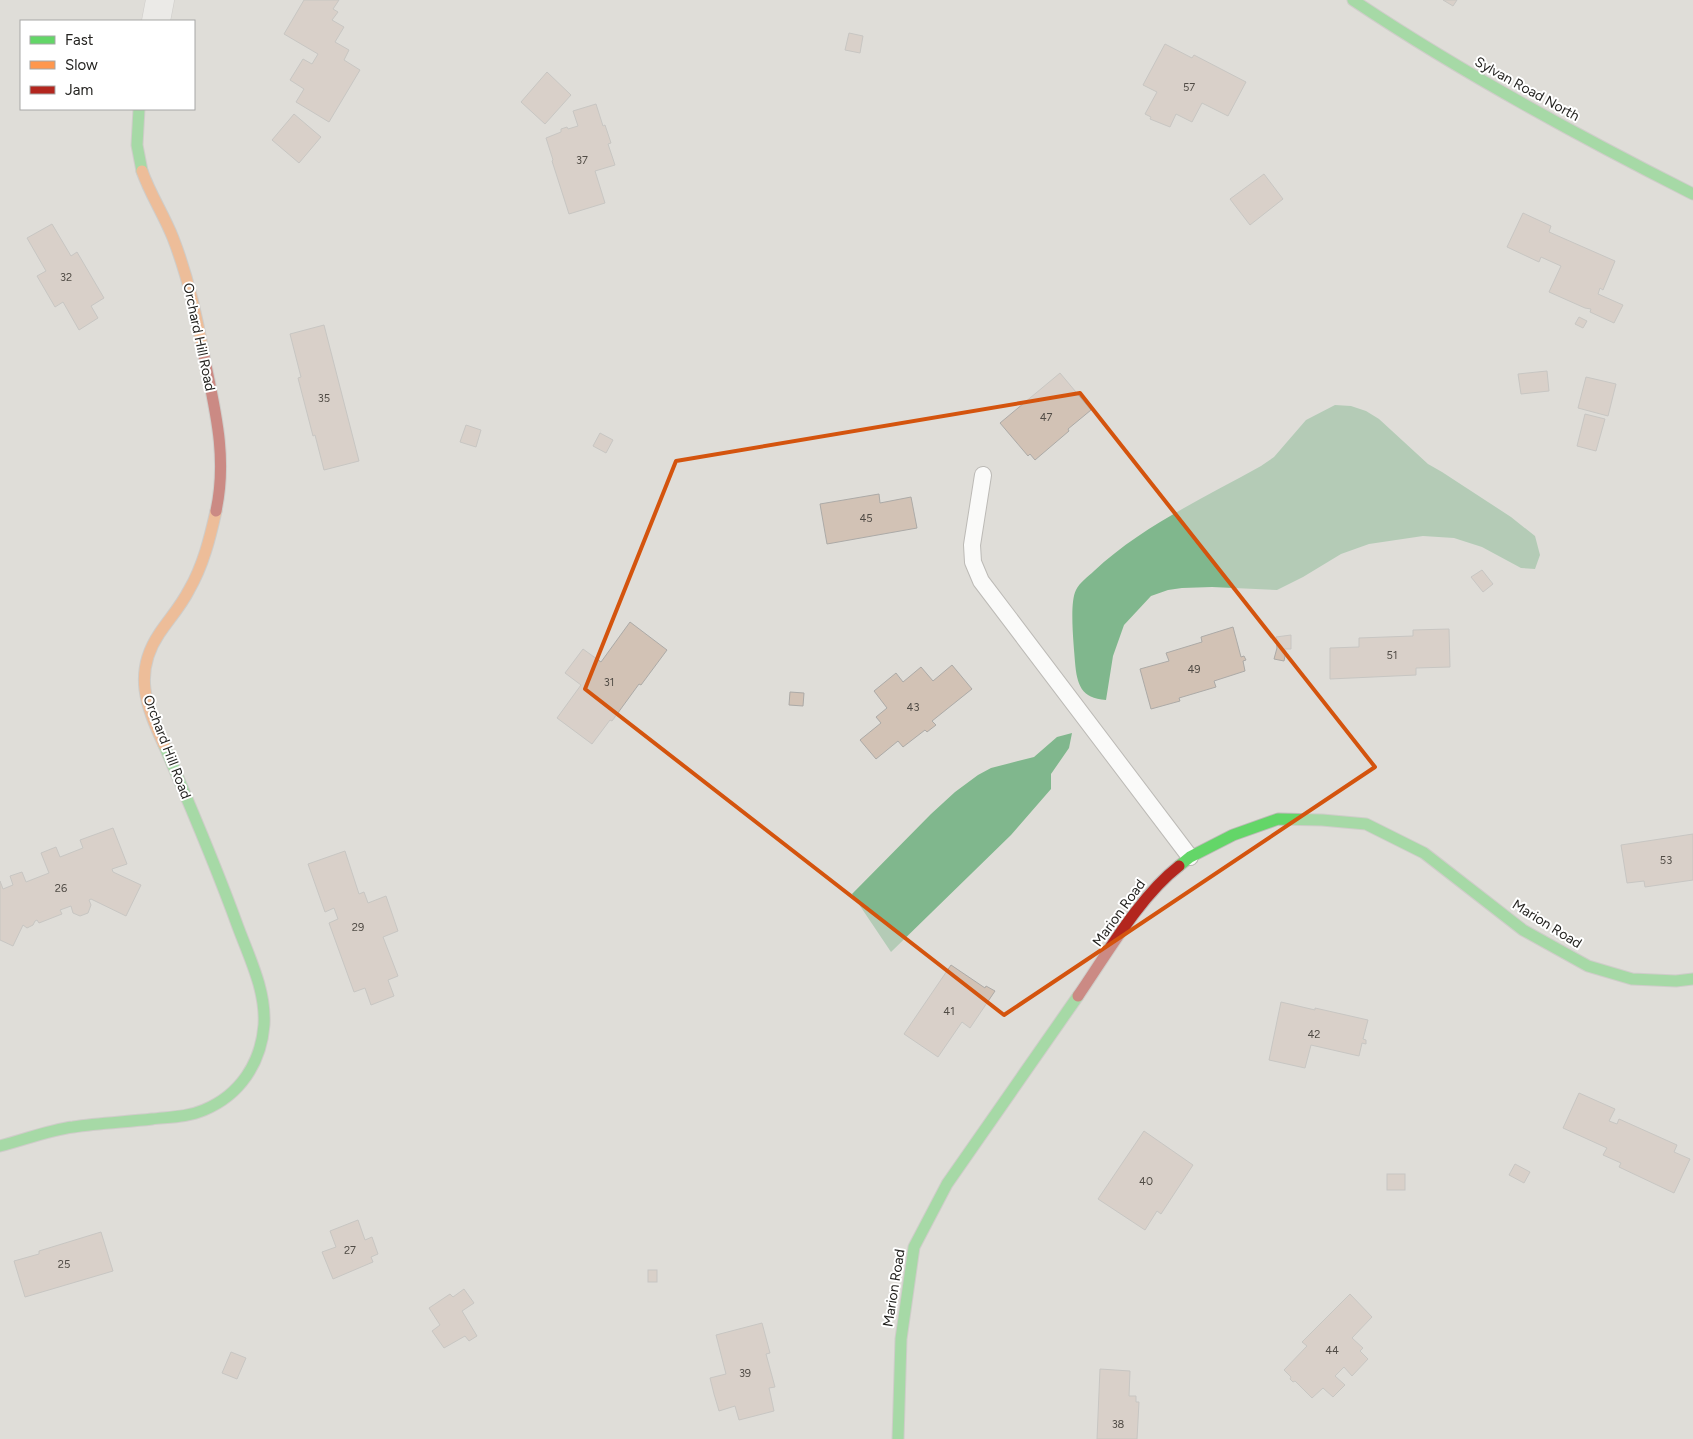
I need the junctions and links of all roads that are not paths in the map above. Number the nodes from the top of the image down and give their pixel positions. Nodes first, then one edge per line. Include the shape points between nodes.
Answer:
1 (160, 0) edge
2 (1353, 0) edge
3 (156, 20) edge
4 (139, 110) edge
5 (1693, 194) edge
6 (983, 475) dead end
7 (1190, 858) junction
8 (1693, 979) edge
9 (0, 1146) edge
10 (898, 1439) edge

1 - 3 street
2 - 5 street, Sylvan Road North via 1490,87
4 - 9 street, Orchard Hill Road via 136,139 142,172 172,237 189,286 218,422 222,461 220,489 206,550 188,593 151,647 145,663 144,686 157,729 260,984 264,1022 258,1059 250,1074 235,1092 210,1108 183,1116 72,1127
6 - 7 lane via 972,545 973,562 981,581
7 - 8 street, Marion Road via 1233,835 1278,819 1366,824 1424,853 1523,930 1588,966 1632,979
7 - 10 street, Marion Road via 1165,877 1145,900 947,1184 914,1247 901,1339

